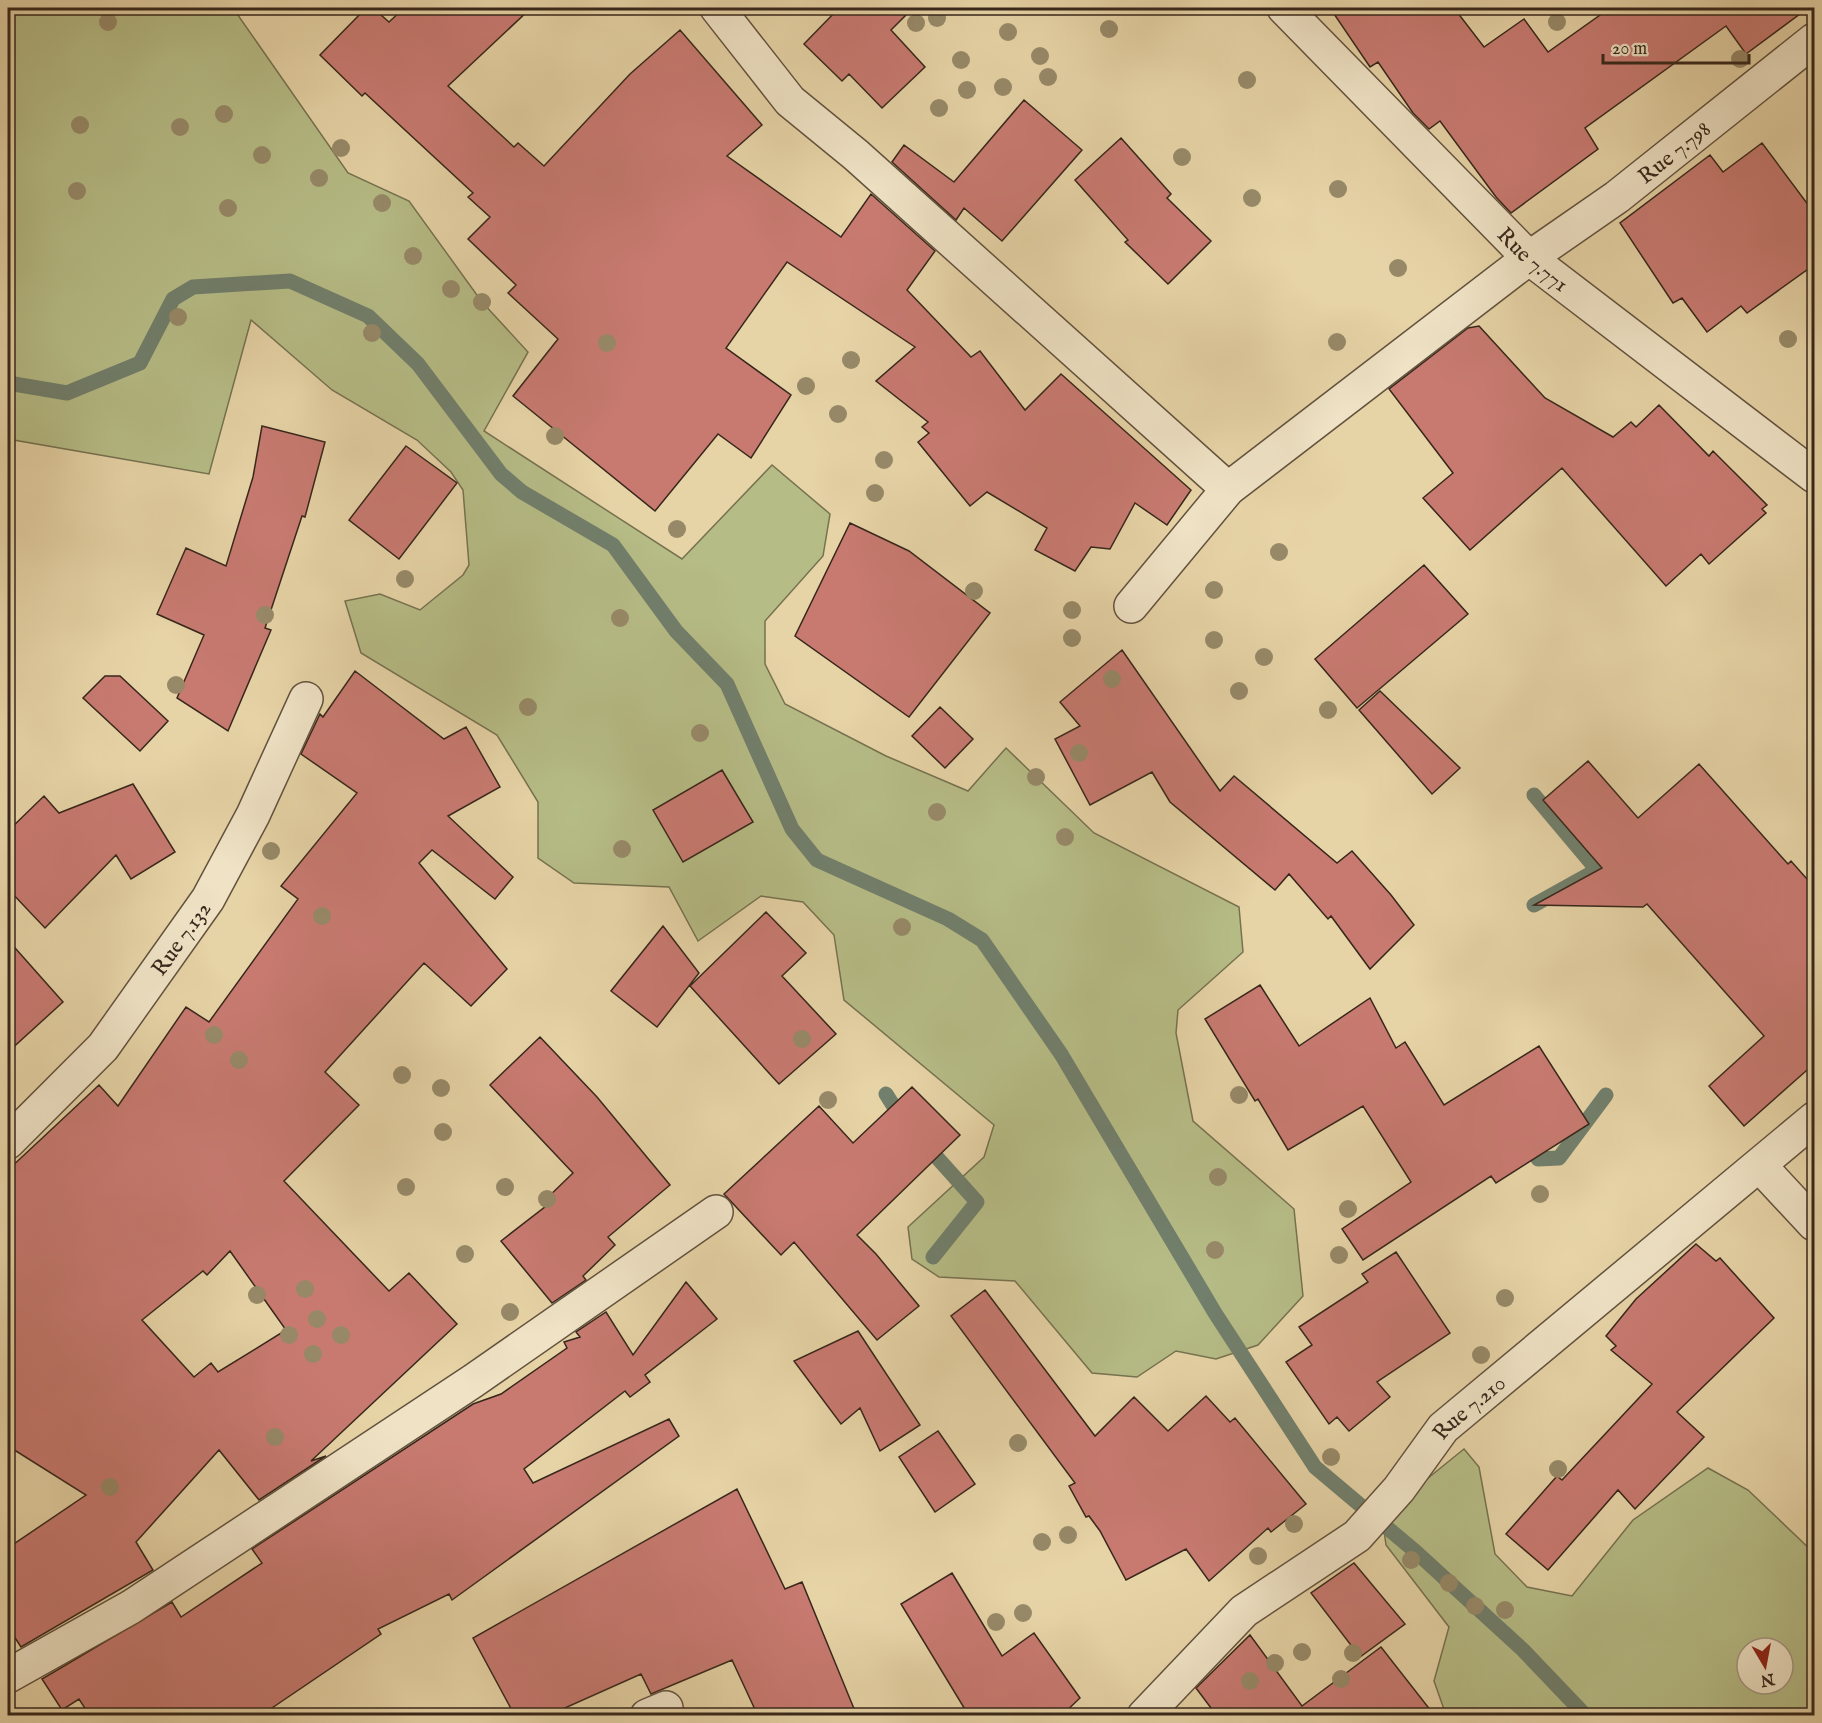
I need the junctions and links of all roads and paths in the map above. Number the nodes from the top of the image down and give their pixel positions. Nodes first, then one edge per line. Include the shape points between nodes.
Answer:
1 (717, 8) edge
2 (1284, 8) edge
3 (1815, 40) edge
4 (1529, 258) junction
5 (1815, 476) edge
6 (1228, 489) junction
7 (1131, 606) dead end
8 (306, 699) dead end
9 (1815, 1119) edge
10 (8, 1142) edge
11 (1760, 1166) junction
12 (716, 1212) dead end
13 (1815, 1224) edge
14 (8, 1676) edge
15 (1144, 1716) edge

1 - 6 street via 790,101 856,154
2 - 4 street, Rue 7.771
3 - 4 street, Rue 7.798 via 1617,197
4 - 5 street, Rue 7.771
4 - 6 street, Rue 7.798
6 - 7 street, Rue 7.798
8 - 10 street, Rue 7.132 via 253,815 208,899 103,1047
9 - 11 street, Rue 7.210
11 - 13 street
11 - 15 street, Rue 7.210 via 1443,1428 1400,1489 1357,1536 1244,1611
12 - 14 street via 473,1381 131,1607

